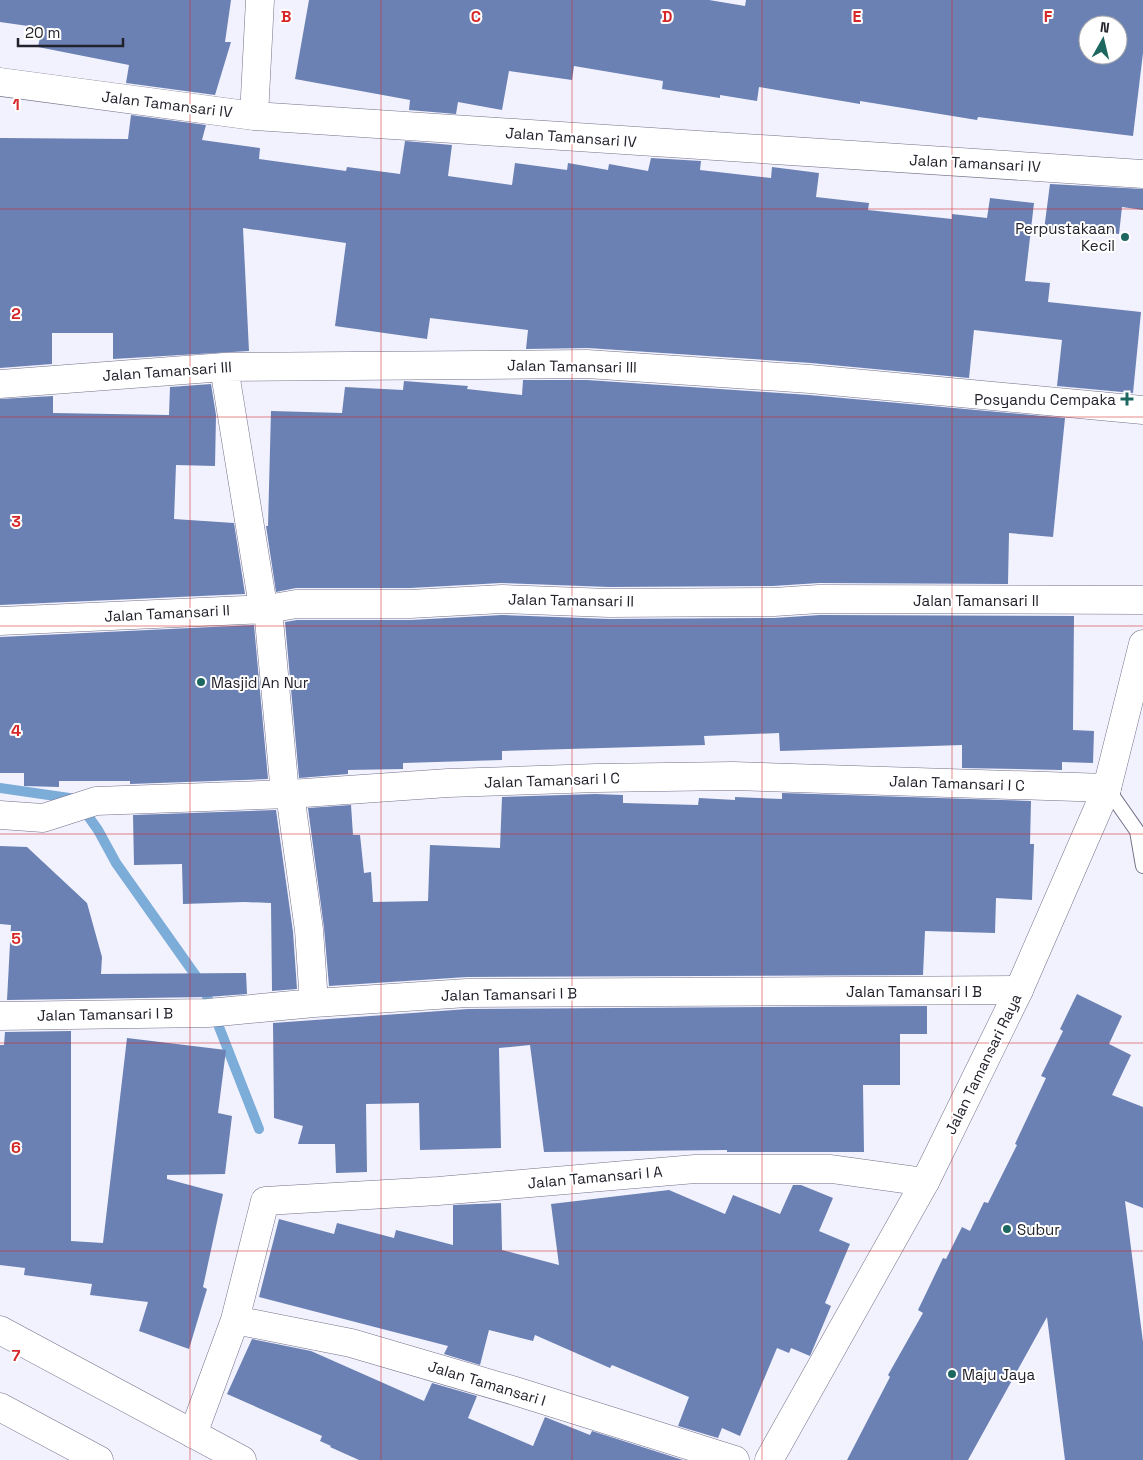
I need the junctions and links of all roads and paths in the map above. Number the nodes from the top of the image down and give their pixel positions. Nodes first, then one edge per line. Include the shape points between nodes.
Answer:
1 (260, 0) edge
2 (0, 82) edge
3 (254, 116) junction
4 (1143, 174) edge
5 (224, 367) junction
6 (0, 384) edge
7 (1143, 410) edge
8 (1143, 600) edge
9 (268, 609) junction
10 (0, 621) edge
11 (1143, 644) edge
12 (1136, 706) edge
13 (1107, 788) junction
14 (288, 794) junction
15 (0, 815) edge
16 (1143, 866) edge
17 (1019, 990) junction
18 (314, 1002) junction
19 (0, 1016) edge
20 (926, 1182) junction
21 (235, 1320) junction
22 (0, 1330) edge
23 (0, 1407) edge
24 (193, 1434) junction
25 (99, 1460) edge
26 (242, 1460) edge
27 (735, 1460) edge
28 (769, 1460) edge

1 - 3 street
2 - 3 street, Jalan Tamansari IV
3 - 4 street, Jalan Tamansari IV
5 - 6 street, Jalan Tamansari III
5 - 7 street, Jalan Tamansari III via 586,364 810,379
5 - 9 street via 262,600
8 - 9 street, Jalan Tamansari II via 820,599 609,603 502,599 410,604 296,604
9 - 10 street, Jalan Tamansari II
9 - 14 street
11 - 12 street, Jalan Tamansari Raya
12 - 13 street, Jalan Tamansari Raya
13 - 14 street, Jalan Tamansari I C via 733,776 448,783
13 - 16 lane via 1137,831
13 - 17 street, Jalan Tamansari Raya
14 - 15 street, Jalan Tamansari I C via 96,801 44,818
14 - 18 street via 308,930
17 - 18 street, Jalan Tamansari I B via 467,993
17 - 20 street, Jalan Tamansari Raya
18 - 19 street, Jalan Tamansari I B via 208,1013
20 - 21 street, Jalan Tamansari I A via 831,1169 695,1169 438,1191 265,1201
20 - 28 street, Jalan Tamansari Raya
21 - 24 street
21 - 27 street, Jalan Tamansari I via 351,1344
22 - 24 street
23 - 25 street
24 - 26 street

